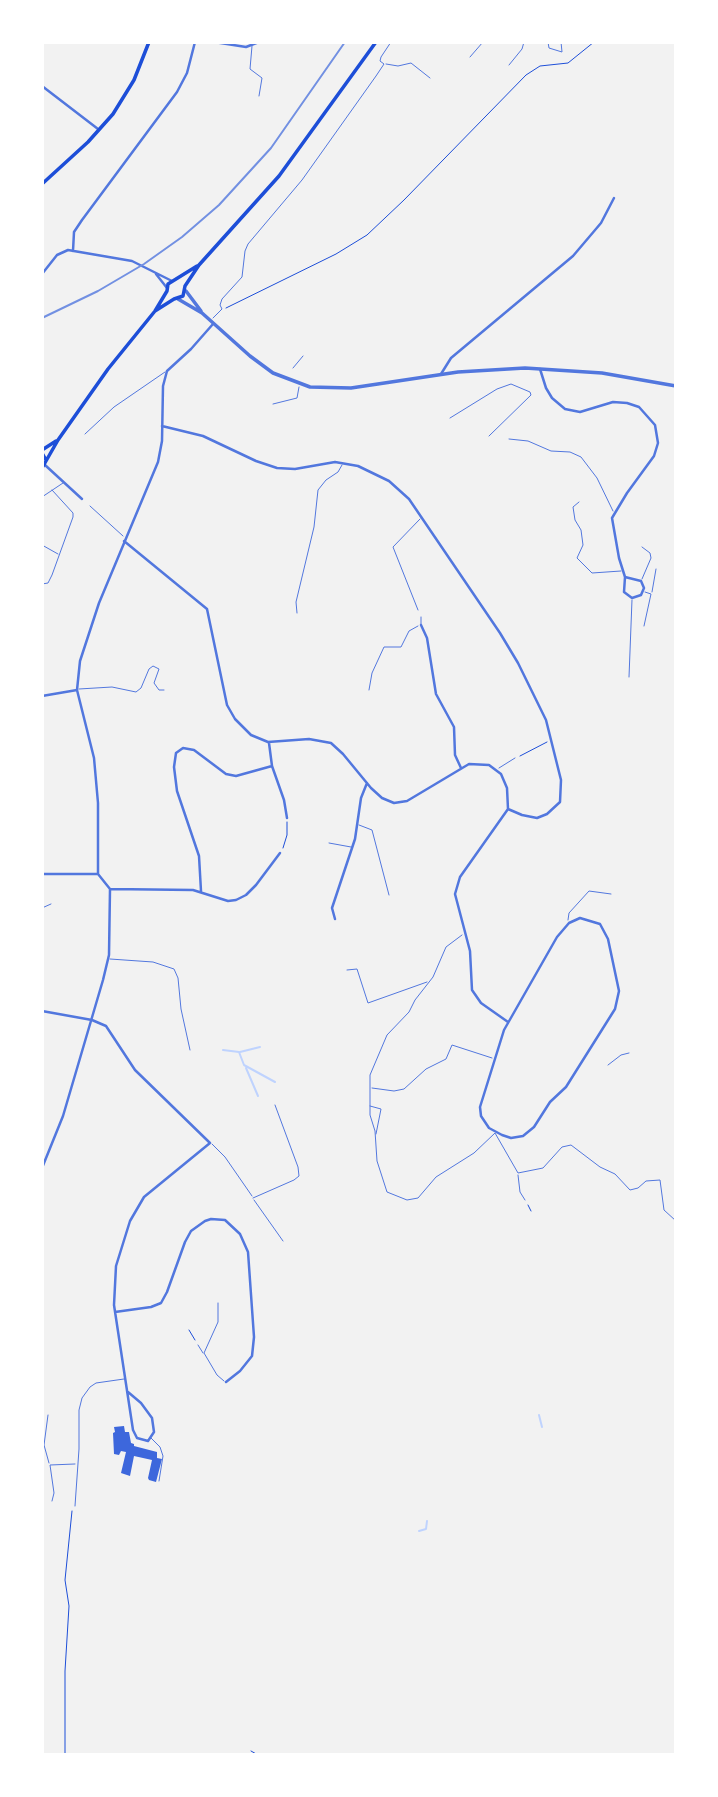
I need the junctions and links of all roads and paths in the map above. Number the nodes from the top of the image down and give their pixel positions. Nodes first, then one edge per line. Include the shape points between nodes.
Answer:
1 (149, 42) edge
2 (195, 42) edge
3 (214, 42) edge
4 (259, 42) edge
5 (376, 42) edge
6 (391, 42) edge
7 (483, 42) edge
8 (524, 42) edge
9 (548, 42) edge
10 (561, 42) edge
11 (594, 42) edge
12 (252, 46) junction
13 (470, 57) dead end
14 (384, 64) junction
15 (509, 65) dead end
16 (430, 78) dead end
17 (42, 86) edge
18 (259, 96) dead end
19 (99, 130) junction
20 (42, 184) edge
21 (614, 198) dead end
22 (73, 251) junction
23 (199, 265) junction
24 (42, 274) edge
25 (156, 274) junction
26 (173, 280) junction
27 (186, 289) junction
28 (167, 290) junction
29 (176, 299) junction
30 (222, 309) junction
31 (155, 312) junction
32 (202, 313) junction
33 (212, 321) junction
34 (303, 356) dead end
35 (293, 368) dead end
36 (540, 369) junction
37 (167, 370) junction
38 (441, 374) junction
39 (300, 384) junction
40 (676, 386) edge
41 (273, 404) dead end
42 (450, 418) dead end
43 (162, 426) junction
44 (85, 435) dead end
45 (489, 436) dead end
46 (509, 439) dead end
47 (58, 440) junction
48 (42, 452) edge
49 (342, 463) junction
50 (44, 465) edge
51 (65, 482) junction
52 (52, 490) junction
53 (42, 497) edge
54 (82, 499) dead end
55 (579, 502) dead end
56 (89, 506) dead end
57 (614, 513) junction
58 (422, 517) junction
59 (125, 539) junction
60 (42, 545) edge
61 (642, 547) dead end
62 (60, 555) junction
63 (656, 569) dead end
64 (623, 571) junction
65 (625, 577) junction
66 (641, 581) junction
67 (42, 583) edge
68 (643, 592) junction
69 (651, 594) junction
70 (632, 598) junction
71 (418, 610) dead end
72 (297, 612) dead end
73 (421, 617) dead end
74 (421, 625) junction
75 (644, 626) dead end
76 (629, 677) dead end
77 (77, 690) junction
78 (164, 690) dead end
79 (369, 690) dead end
80 (42, 696) edge
81 (552, 740) junction
82 (268, 742) junction
83 (514, 758) joint
84 (272, 766) junction
85 (461, 768) junction
86 (497, 770) junction
87 (366, 783) junction
88 (508, 809) junction
89 (287, 818) joint
90 (357, 824) junction
91 (329, 843) dead end
92 (353, 847) junction
93 (280, 853) joint
94 (42, 874) edge
95 (98, 874) junction
96 (110, 889) junction
97 (201, 891) junction
98 (611, 894) dead end
99 (389, 895) dead end
100 (51, 904) dead end
101 (42, 908) edge
102 (335, 919) dead end
103 (569, 923) junction
104 (466, 933) junction
105 (108, 959) junction
106 (347, 970) dead end
107 (430, 982) junction
108 (42, 1011) edge
109 (92, 1020) junction
110 (508, 1022) junction
111 (190, 1049) dead end
112 (629, 1053) dead end
113 (494, 1059) junction
114 (608, 1065) dead end
115 (370, 1088) junction
116 (275, 1105) dead end
117 (369, 1105) junction
118 (495, 1133) junction
119 (375, 1136) junction
120 (210, 1143) junction
121 (42, 1168) edge
122 (517, 1173) junction
123 (253, 1198) junction
124 (526, 1200) joint
125 (531, 1211) dead end
126 (676, 1221) edge
127 (283, 1241) dead end
128 (218, 1303) dead end
129 (115, 1312) junction
130 (189, 1330) dead end
131 (198, 1345) joint
132 (205, 1354) junction
133 (126, 1378) junction
134 (226, 1382) joint
135 (128, 1392) junction
136 (48, 1415) dead end
137 (152, 1438) junction
138 (78, 1464) junction
139 (50, 1465) junction
140 (159, 1481) dead end
141 (52, 1501) dead end
142 (75, 1506) joint
143 (251, 1751) dead end
144 (65, 1755) edge
145 (258, 1755) edge

1 - 19 main road via 128,91
2 - 22 street via 177,92 82,220 73,237
3 - 12 street
4 - 12 street
5 - 23 main road via 279,176
6 - 14 lane via 381,57
7 - 13 lane
8 - 15 lane
9 - 10 lane via 549,48 562,52
11 - 30 path via 568,63 540,66 526,75 367,235
12 - 18 lane via 250,69 261,78
14 - 16 lane via 411,63
14 - 30 lane via 308,172 248,244 242,277 222,299
17 - 19 street
19 - 20 main road
21 - 38 street via 601,223 573,256 451,358
22 - 24 street via 57,255
22 - 25 street via 132,261
23 - 26 main road
23 - 27 main road
25 - 26 street
25 - 28 street
26 - 27 main road
26 - 28 main road
27 - 29 main road
27 - 32 street
28 - 29 main road
28 - 31 main road
29 - 31 main road
29 - 32 street
30 - 33 lane
31 - 47 main road via 114,360
32 - 33 street
33 - 37 street
33 - 39 street via 273,373
34 - 35 lane
36 - 38 street
36 - 40 street via 601,373
36 - 57 street via 548,392 565,409 580,412 622,402 639,407 655,425 658,443 654,457
37 - 43 street
37 - 44 lane via 114,407
38 - 39 street via 338,389
39 - 41 lane via 297,398
42 - 45 lane via 497,388 511,384 530,392
43 - 49 street via 203,436 277,468
43 - 59 street via 158,462
46 - 57 lane via 581,457
47 - 48 main road
47 - 50 main road
48 - 50 main road
49 - 58 street via 389,481
49 - 72 lane via 318,490
50 - 51 street
51 - 52 lane
51 - 54 street
52 - 53 lane
52 - 62 lane via 73,513
55 - 64 lane via 573,507 583,547 578,558 593,574
56 - 59 lane
57 - 64 street via 612,524
58 - 71 lane via 393,547
58 - 81 street via 518,663
59 - 77 street via 85,641
59 - 82 street via 207,609 230,712 251,735
60 - 62 lane
61 - 66 lane via 651,558
62 - 67 lane via 49,582
63 - 69 lane
64 - 65 street
65 - 66 street
65 - 70 street via 624,592
66 - 68 street
68 - 69 lane
68 - 70 street
69 - 75 lane
70 - 76 lane
73 - 74 lane
74 - 79 lane via 409,631 401,647 384,647
74 - 85 street via 428,638 436,694 454,727 455,755
77 - 78 lane via 112,687 136,692 153,666 159,671 154,683
77 - 80 street
77 - 95 street via 94,758
81 - 83 path
81 - 88 street via 561,780 558,806 537,818
82 - 84 street
82 - 87 street via 309,738 331,743
83 - 86 lane
84 - 89 street
84 - 97 street via 231,776 194,750 183,748 176,753 178,797 199,856
85 - 86 street via 479,763
85 - 87 street via 401,803 382,798
86 - 88 street via 507,788
87 - 90 street
88 - 104 street via 460,877 456,902
89 - 93 path
90 - 92 street
90 - 99 lane via 372,830
91 - 92 lane
92 - 102 street via 332,908
93 - 97 street via 240,899 228,901
94 - 95 street
95 - 96 street
96 - 97 street
96 - 105 street
98 - 103 lane via 589,891 569,913
100 - 101 lane
103 - 110 street
103 - 118 street via 587,919 604,930 617,974 615,1009 566,1087 531,1131 516,1138
104 - 107 lane via 446,947
104 - 110 street via 472,990 481,1003
105 - 109 street
105 - 111 lane via 153,962 174,969
106 - 107 lane via 357,969 368,1003
107 - 115 lane via 384,1040 370,1074
108 - 109 street
109 - 120 street via 106,1026 135,1070
109 - 121 street
110 - 113 street
112 - 114 lane
113 - 115 lane via 452,1045 446,1059 404,1089
113 - 118 street via 480,1107 484,1121
115 - 117 lane
116 - 123 lane via 299,1175
117 - 119 lane
117 - 119 lane via 382,1110
118 - 119 lane via 410,1200 385,1189
118 - 122 lane
120 - 123 lane
120 - 129 street via 138,1206 116,1266
122 - 124 lane
122 - 126 lane via 543,1168 562,1147 575,1146 630,1190 660,1180 664,1210
123 - 127 lane
124 - 125 path
128 - 132 lane via 218,1322
129 - 133 street
129 - 134 street via 161,1303 191,1231 211,1219 225,1220 240,1234 248,1252 254,1337 252,1356
130 - 131 path
131 - 132 lane
132 - 134 lane
133 - 135 street
133 - 138 lane via 96,1383 82,1398
135 - 137 street via 152,1418
135 - 137 street via 135,1434 142,1441
136 - 139 lane via 44,1445
137 - 140 lane via 163,1456
138 - 139 lane
138 - 142 lane
139 - 141 lane
142 - 144 path via 65,1580 69,1606
143 - 145 path

